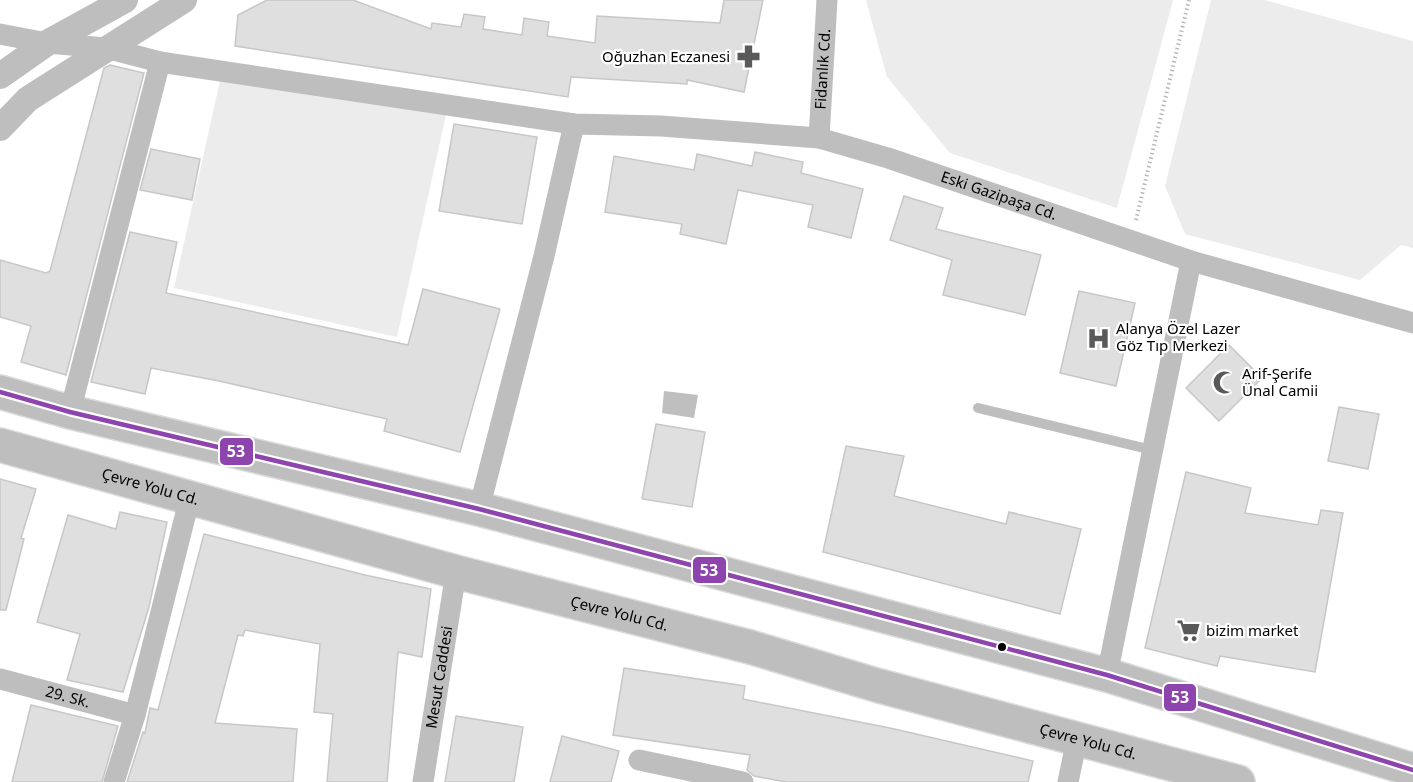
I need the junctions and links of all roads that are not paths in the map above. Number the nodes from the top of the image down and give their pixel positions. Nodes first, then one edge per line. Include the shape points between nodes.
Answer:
1 (125, 0) edge
2 (184, 0) edge
3 (826, 0) edge
4 (0, 34) edge
5 (47, 43) junction
6 (106, 48) junction
7 (160, 62) junction
8 (0, 76) edge
9 (574, 124) junction
10 (0, 128) edge
11 (819, 138) junction
12 (1191, 261) junction
13 (1413, 323) edge
14 (0, 392) edge
15 (978, 408) dead end
16 (70, 412) junction
17 (0, 445) edge
18 (1152, 450) junction
19 (190, 497) junction
20 (479, 509) junction
21 (456, 572) junction
22 (1107, 675) junction
23 (0, 681) edge
24 (135, 715) junction
25 (1077, 739) junction
26 (639, 760) dead end
27 (1413, 770) edge
28 (114, 782) edge
29 (423, 782) edge
30 (743, 782) edge
31 (1068, 782) edge
32 (1238, 782) edge

1 - 5 street
2 - 6 street
3 - 11 street, Fidanlık Cd.
4 - 5 street, Eski Gazipaşa Cd.
5 - 6 street, Eski Gazipaşa Cd.
5 - 8 street
6 - 7 street, Eski Gazipaşa Cd.
6 - 10 street via 28,99
7 - 9 street, Eski Gazipaşa Cd.
7 - 16 street
9 - 11 street, Eski Gazipaşa Cd.
9 - 20 street
11 - 12 street, Eski Gazipaşa Cd.
12 - 13 street, Eski Gazipaşa Cd.
12 - 18 street
14 - 16 highway
15 - 18 lane
16 - 20 highway
17 - 19 highway, Çevre Yolu Cd.
18 - 22 street
19 - 21 highway, Çevre Yolu Cd.
19 - 24 street
20 - 22 highway
21 - 25 highway, Çevre Yolu Cd.
21 - 29 street, Mesut Caddesi
22 - 27 highway
23 - 24 street, 29. Sk.
24 - 28 street
25 - 31 street
25 - 32 highway, Çevre Yolu Cd.
26 - 30 street

